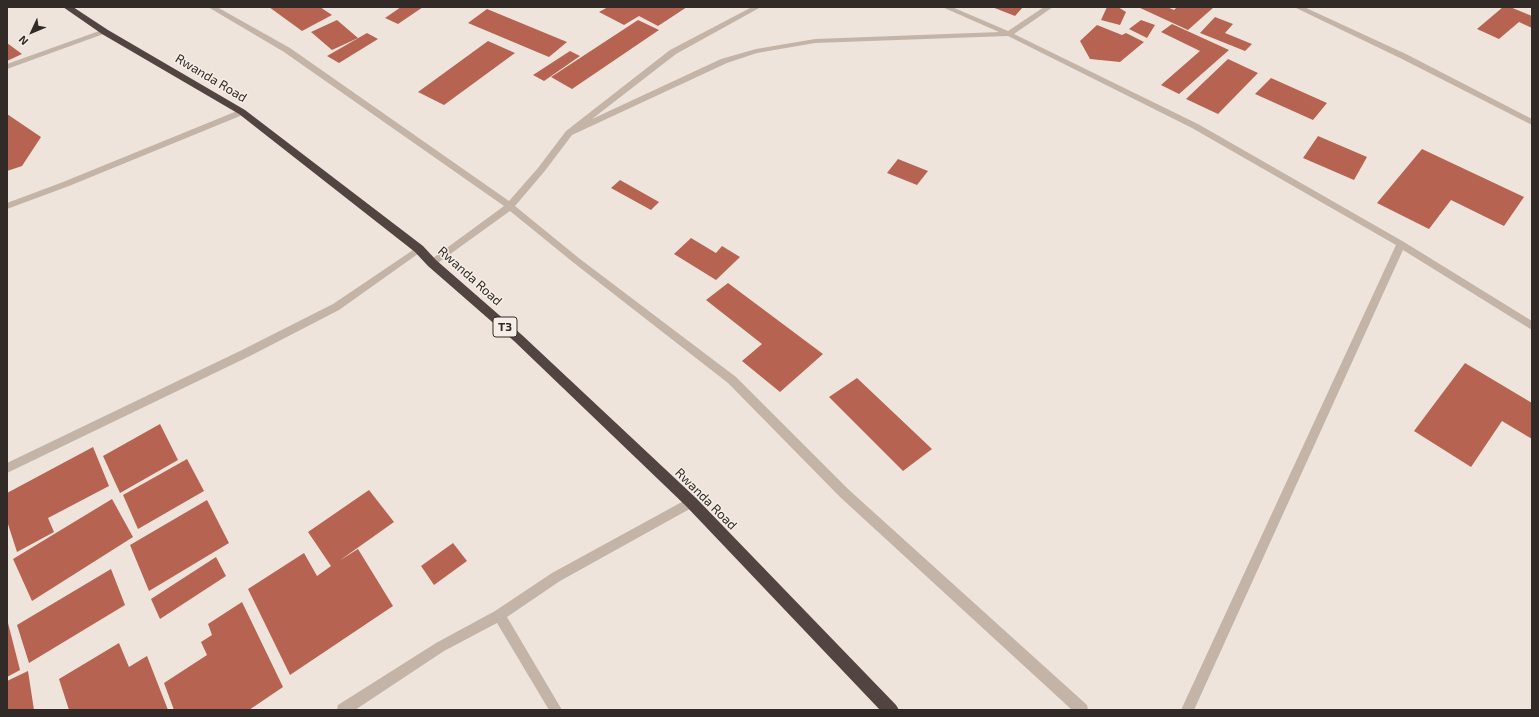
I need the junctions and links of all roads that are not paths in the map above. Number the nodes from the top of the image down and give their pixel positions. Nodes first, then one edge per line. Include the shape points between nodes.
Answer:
1 (67, 7) edge
2 (212, 7) edge
3 (757, 7) edge
4 (946, 7) edge
5 (1049, 7) edge
6 (1298, 7) edge
7 (105, 32) junction
8 (1009, 34) junction
9 (7, 67) edge
10 (242, 112) junction
11 (1532, 122) edge
12 (569, 133) junction
13 (7, 206) edge
14 (510, 206) junction
15 (1401, 244) junction
16 (419, 249) junction
17 (432, 263) junction
18 (1532, 326) edge
19 (7, 468) edge
20 (691, 502) junction
21 (499, 615) junction
22 (343, 710) edge
23 (556, 710) edge
24 (891, 710) edge
25 (1082, 710) edge
26 (1187, 710) edge

1 - 7 highway, Rwanda Road / T3
2 - 14 street via 287,50
3 - 12 street via 673,52
4 - 8 street
5 - 8 street
6 - 11 street via 1403,56
7 - 9 street
7 - 10 highway, Rwanda Road / T3
8 - 12 street via 815,41 756,51 724,61
8 - 15 street via 1195,126
10 - 13 street
10 - 16 highway, Rwanda Road / T3
12 - 14 street
14 - 17 street
14 - 25 street via 732,380 844,492
15 - 18 street
15 - 26 street
16 - 17 highway, Rwanda Road / T3
16 - 19 street via 336,307
17 - 20 highway, Rwanda Road / T3 via 518,338
20 - 21 street via 556,577
20 - 24 highway, Rwanda Road / T3
21 - 22 street via 440,647
21 - 23 street

